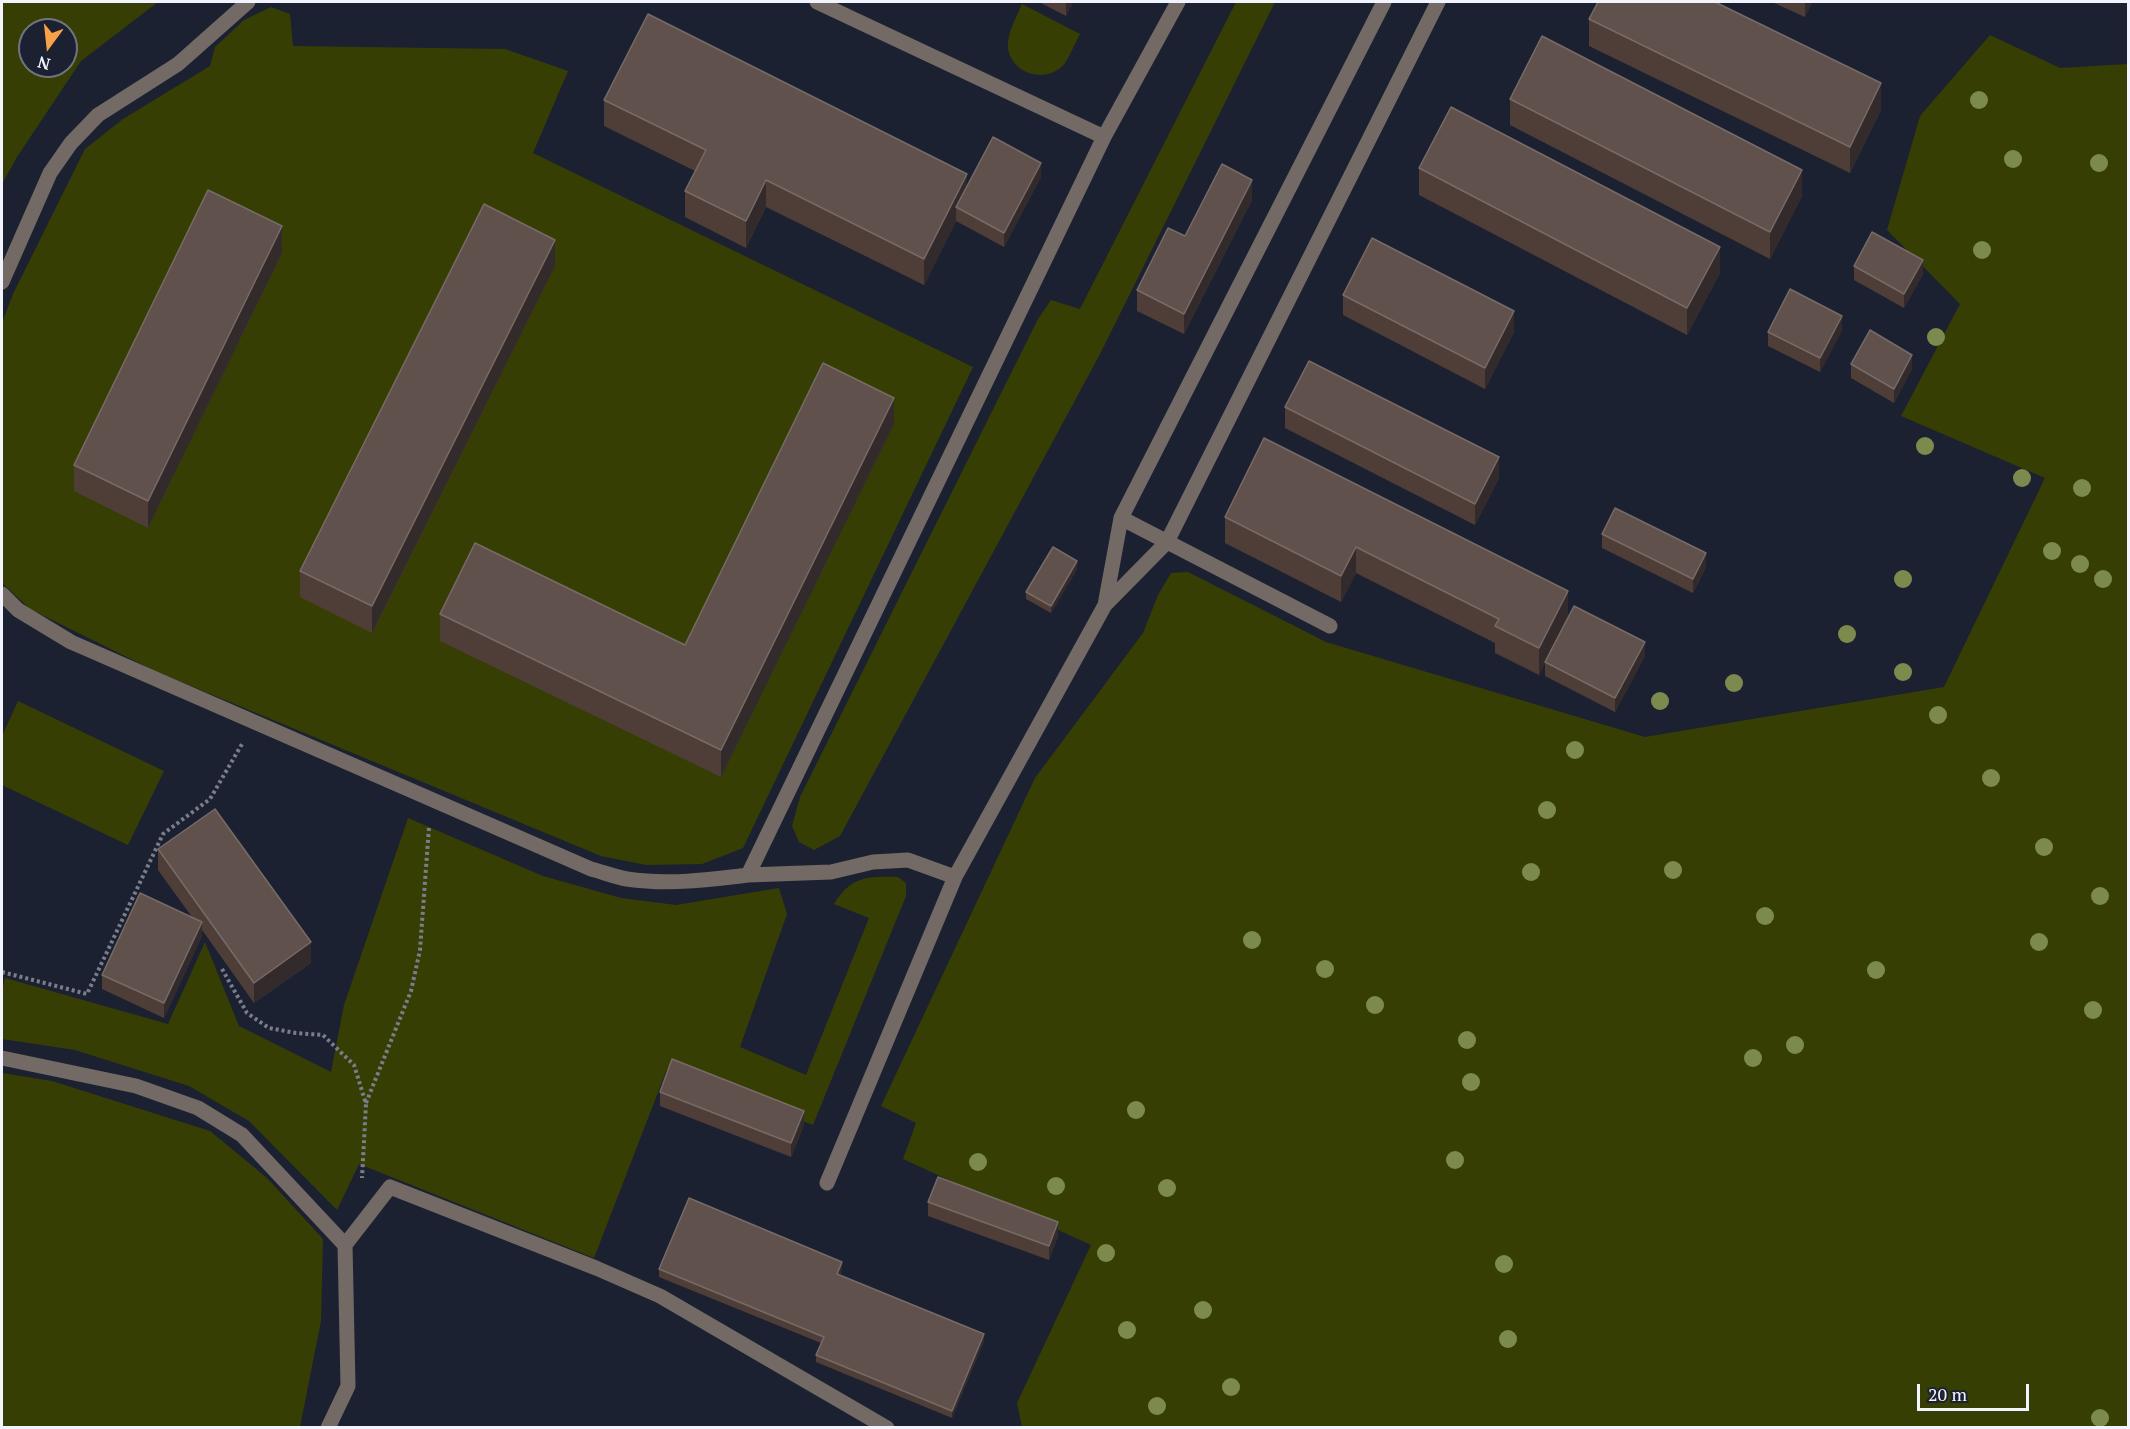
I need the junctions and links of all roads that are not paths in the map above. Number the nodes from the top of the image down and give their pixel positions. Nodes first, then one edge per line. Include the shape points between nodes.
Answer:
1 (248, 2) edge
2 (817, 2) edge
3 (1178, 2) edge
4 (1384, 2) edge
5 (1438, 2) edge
6 (1104, 137) junction
7 (2, 282) edge
8 (1121, 518) junction
9 (1167, 542) junction
10 (2, 594) edge
11 (1106, 605) junction
12 (1330, 626) dead end
13 (748, 875) junction
14 (956, 877) junction
15 (2, 1058) edge
16 (827, 1183) dead end
17 (345, 1245) junction
18 (328, 1428) edge
19 (887, 1428) edge

1 - 7 lane via 178,64 98,115 70,143 50,174
2 - 6 lane
3 - 6 lane
4 - 8 lane
5 - 9 lane
6 - 13 lane
8 - 9 lane
8 - 11 lane
9 - 11 lane
9 - 12 lane
10 - 13 lane via 18,610 71,642 591,869 626,879 662,882
11 - 14 lane
13 - 14 lane via 831,872 873,862 908,860
14 - 16 lane
15 - 17 lane via 136,1086 198,1108 242,1135
17 - 18 lane via 348,1386
17 - 19 lane via 390,1187 660,1296

